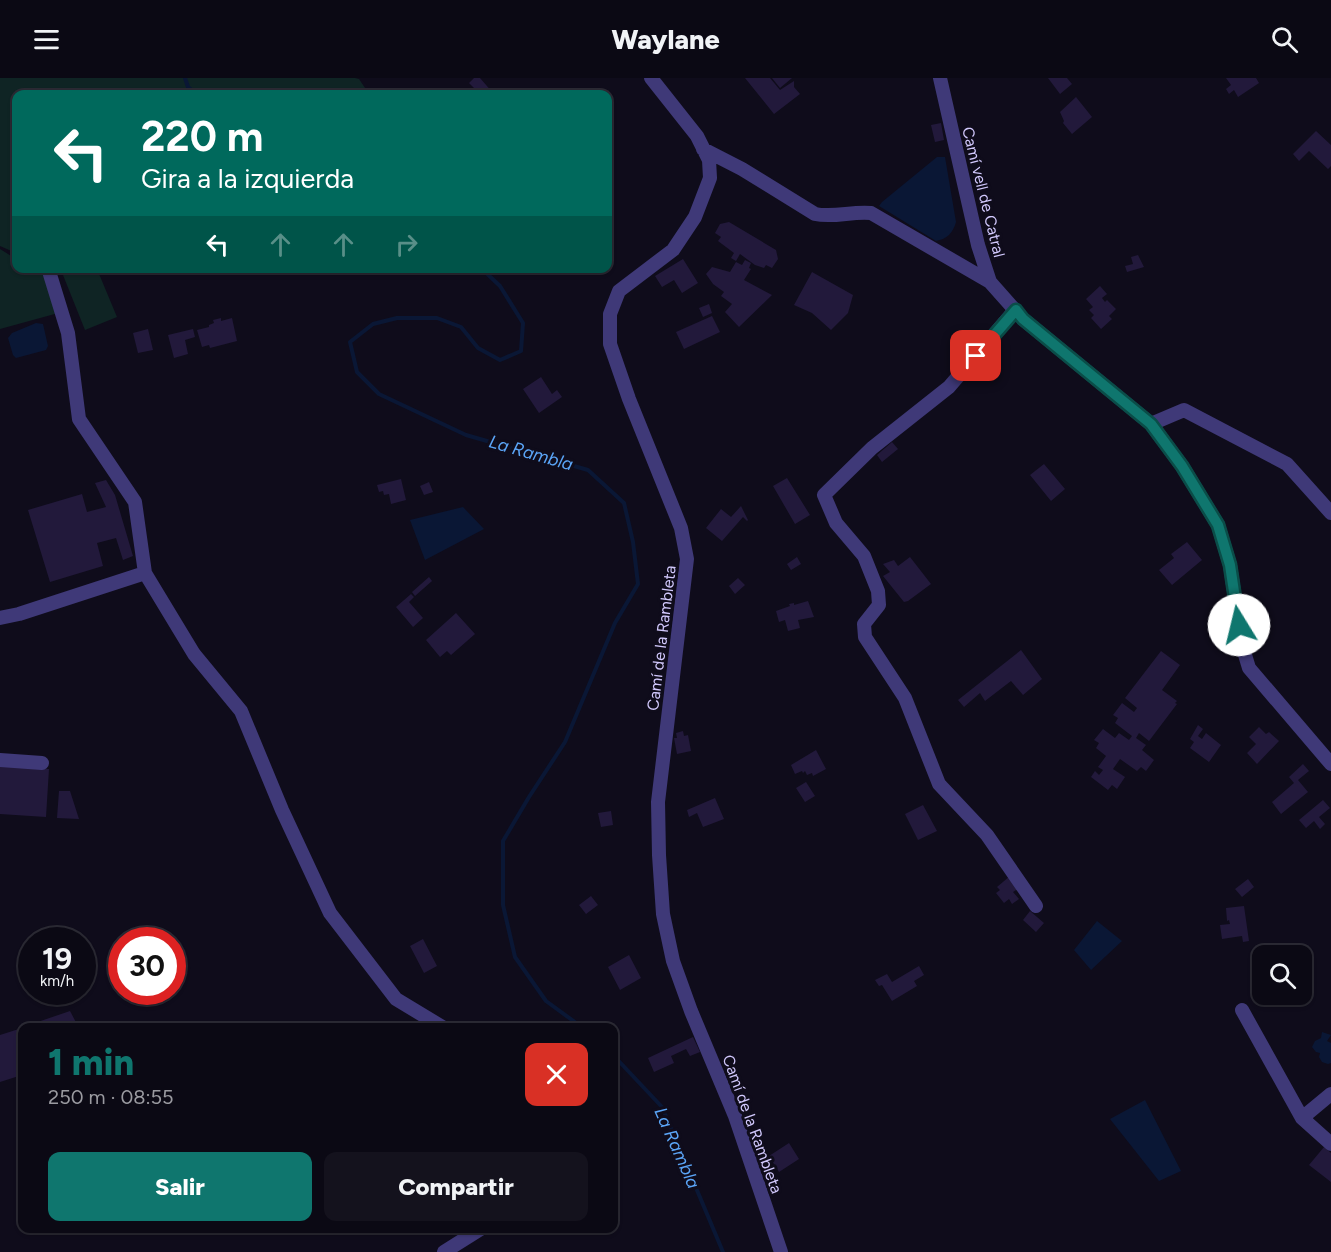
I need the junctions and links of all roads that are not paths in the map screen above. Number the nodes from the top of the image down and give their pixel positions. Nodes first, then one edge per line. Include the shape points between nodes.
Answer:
1 (651, 78) edge
2 (940, 78) edge
3 (703, 149) junction
4 (50, 273) edge
5 (990, 282) junction
6 (1016, 310) junction
7 (1151, 424) junction
8 (1331, 513) edge
9 (145, 573) junction
10 (0, 618) edge
11 (0, 760) edge
12 (42, 763) dead end
13 (1331, 764) edge
14 (1036, 906) dead end
15 (1242, 1010) dead end
16 (436, 1023) edge
17 (1331, 1094) edge
18 (1302, 1118) junction
19 (1331, 1144) edge
20 (474, 1233) edge
21 (444, 1252) edge
22 (781, 1252) edge

1 - 3 street, Camí de la Rambleta
2 - 5 street, Camí vell de Catral
3 - 5 street via 815,214 827,217 871,213
3 - 22 street, Camí de la Rambleta via 710,178 695,217 672,250 619,291 610,314 610,345 681,528 687,560 658,802 663,914 680,981 735,1116
4 - 9 street via 68,333 79,419 135,502
5 - 6 street, Camí vell de Catral
6 - 7 street, Camí vell de Catral
6 - 14 street via 949,387 872,448 824,495 836,524 864,556 878,591 879,606 864,624 865,637 905,698 939,784 987,835
7 - 8 street via 1184,410 1287,464
7 - 13 street, Camí vell de Catral via 1218,525 1230,565 1249,668
9 - 10 street
9 - 16 street via 194,654 242,711 330,913 396,999
11 - 12 street
15 - 18 street
17 - 18 street
18 - 19 street
20 - 21 street

